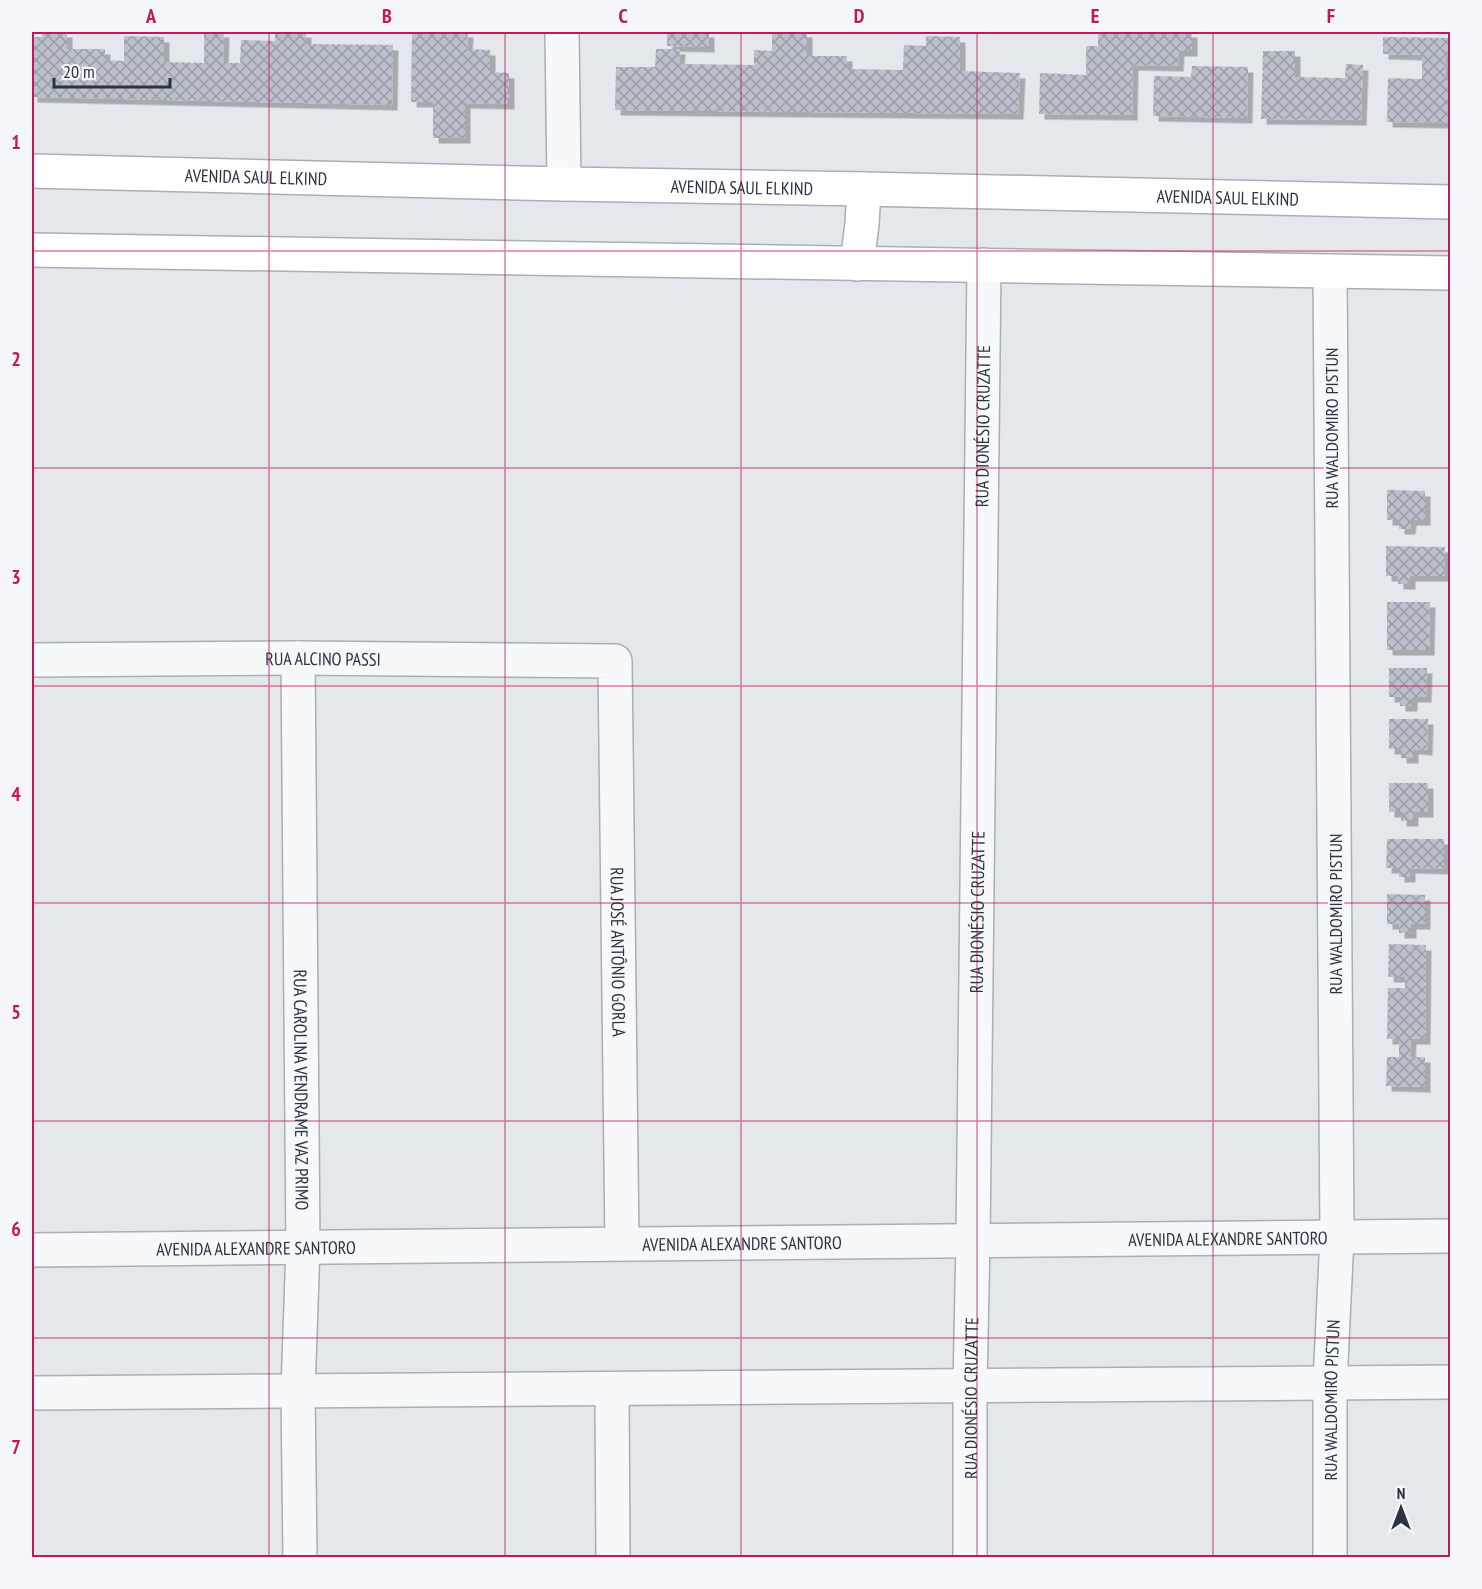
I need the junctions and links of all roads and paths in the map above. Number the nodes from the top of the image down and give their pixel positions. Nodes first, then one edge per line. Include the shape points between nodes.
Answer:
1 (562, 32) edge
2 (32, 171) edge
3 (564, 184) junction
4 (864, 189) junction
5 (1450, 202) edge
6 (32, 250) edge
7 (857, 264) junction
8 (984, 265) junction
9 (1330, 271) junction
10 (1450, 273) edge
11 (298, 658) junction
12 (32, 660) edge
13 (615, 661) joint
14 (1450, 1236) edge
15 (1337, 1237) junction
16 (974, 1240) junction
17 (622, 1244) junction
18 (303, 1247) junction
19 (32, 1250) edge
20 (1450, 1382) edge
21 (1330, 1383) junction
22 (970, 1386) junction
23 (612, 1389) junction
24 (298, 1391) junction
25 (32, 1393) edge
26 (300, 1557) edge
27 (613, 1557) edge
28 (970, 1557) edge
29 (1330, 1557) edge

1 - 3 street
2 - 3 main road, AVENIDA SAUL ELKIND
3 - 4 main road, AVENIDA SAUL ELKIND
4 - 5 main road, AVENIDA SAUL ELKIND
4 - 7 main road
6 - 7 main road
7 - 8 main road
8 - 9 main road
8 - 16 street, RUA DIONÉSIO CRUZATTE
9 - 10 main road
9 - 15 street, RUA WALDOMIRO PISTUN
11 - 12 street, RUA ALCINO PASSI
11 - 13 street, RUA ALCINO PASSI
11 - 18 street, RUA CAROLINA VENDRAME VAZ PRIMO
13 - 17 street, RUA JOSÉ ANTÔNIO GORLA
14 - 15 street, AVENIDA ALEXANDRE SANTORO
15 - 16 street, AVENIDA ALEXANDRE SANTORO
15 - 21 street, RUA WALDOMIRO PISTUN
16 - 17 street, AVENIDA ALEXANDRE SANTORO
16 - 22 street, RUA DIONÉSIO CRUZATTE
17 - 18 street, AVENIDA ALEXANDRE SANTORO
18 - 19 street, AVENIDA ALEXANDRE SANTORO
18 - 24 street, RUA CAROLINA VENDRAME VAZ PRIMO
20 - 21 street
21 - 22 street
21 - 29 street, RUA WALDOMIRO PISTUN
22 - 23 street
22 - 28 street, RUA DIONÉSIO CRUZATTE
23 - 24 street
23 - 27 street
24 - 25 street
24 - 26 street, RUA CAROLINA VENDRAME VAZ PRIMO

